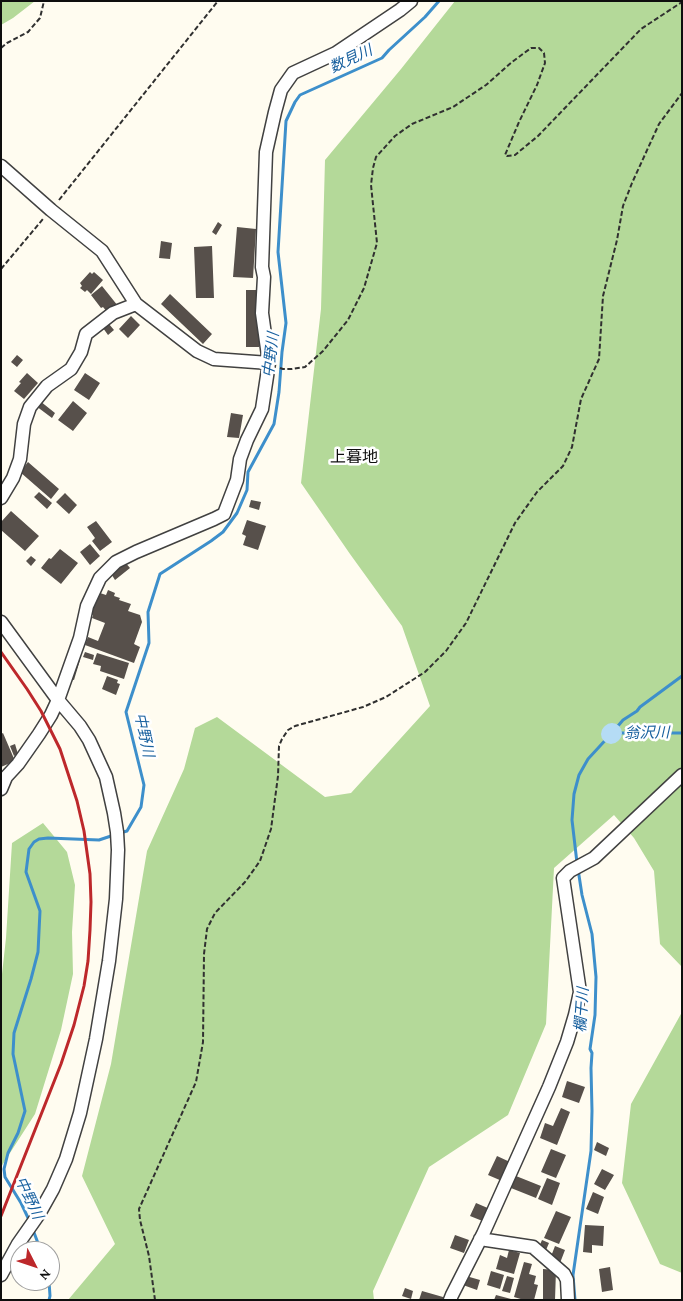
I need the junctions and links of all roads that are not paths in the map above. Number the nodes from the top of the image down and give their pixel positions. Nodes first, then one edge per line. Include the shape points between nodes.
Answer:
1 (411, 1) edge
2 (1, 166) edge
3 (136, 304) junction
4 (269, 362) junction
5 (1, 498) edge
6 (1, 622) edge
7 (58, 700) junction
8 (682, 775) edge
9 (3, 781) edge
10 (480, 1239) junction
11 (1, 1275) edge
12 (450, 1300) edge
13 (568, 1300) edge

1 - 4 street via 336,53 293,73 281,90 266,152 262,313
2 - 3 street via 102,251
3 - 4 street via 196,351 214,359
3 - 5 street via 113,313 86,334 72,369 47,386 30,407 24,424 20,459
4 - 7 street via 262,410 240,459 238,480 224,514 116,562 100,578 87,606 80,638
6 - 7 street
7 - 9 street via 18,764
7 - 11 street via 89,740 106,777 118,832 116,899 96,1039 66,1159 54,1189
8 - 10 street via 594,858 562,878 580,992 575,1015 549,1087
10 - 12 street
10 - 13 street via 533,1247 564,1274

